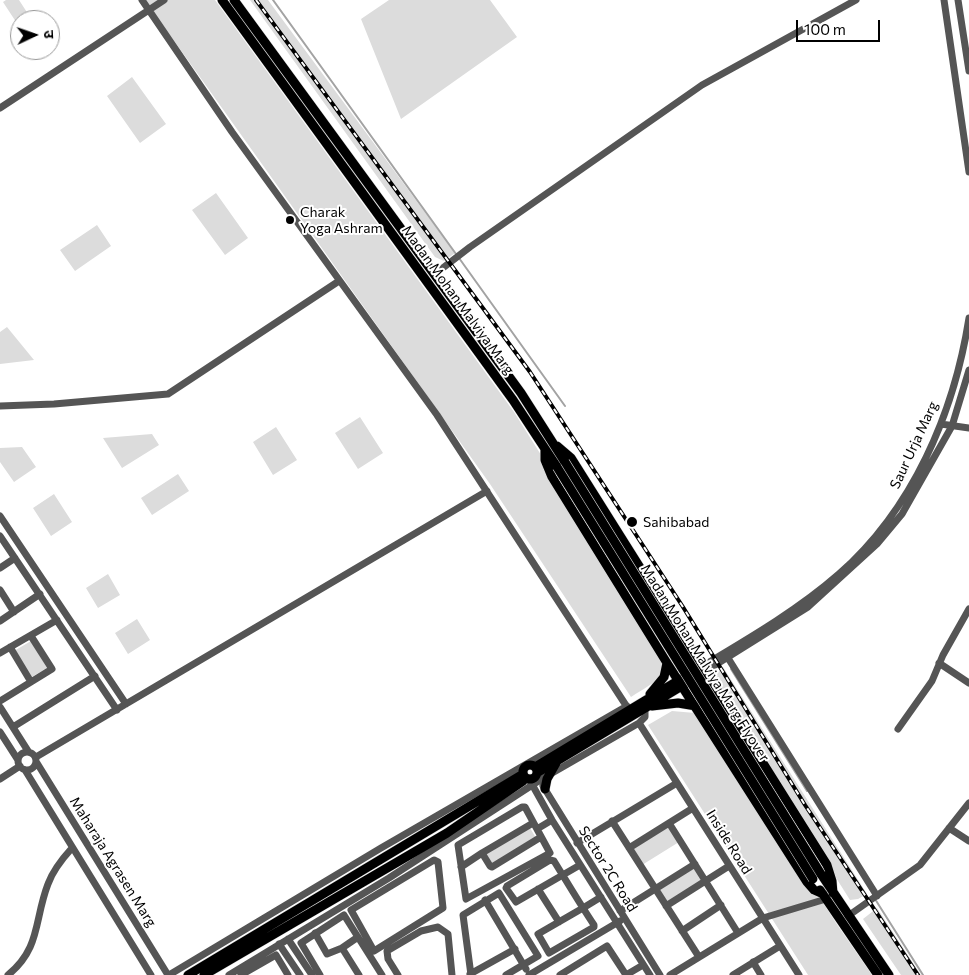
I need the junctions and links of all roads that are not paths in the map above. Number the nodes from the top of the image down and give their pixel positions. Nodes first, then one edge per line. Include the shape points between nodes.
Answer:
1 (142, 0) edge
2 (164, 0) edge
3 (222, 0) edge
4 (234, 0) edge
5 (856, 0) edge
6 (944, 0) edge
7 (958, 0) edge
8 (149, 10) junction
9 (969, 71) edge
10 (0, 108) edge
11 (969, 172) edge
12 (435, 274) junction
13 (340, 281) junction
14 (969, 318) edge
15 (969, 370) edge
16 (0, 406) edge
17 (941, 424) junction
18 (952, 426) junction
19 (969, 428) edge
20 (554, 445) junction
21 (545, 449) junction
22 (561, 465) junction
23 (486, 491) junction
24 (0, 516) edge
25 (0, 536) edge
26 (15, 558) junction
27 (0, 568) edge
28 (0, 590) edge
29 (40, 594) junction
30 (969, 609) edge
31 (14, 612) junction
32 (57, 620) junction
33 (0, 621) edge
34 (31, 636) junction
35 (10, 647) junction
36 (0, 653) edge
37 (728, 658) junction
38 (667, 663) junction
39 (939, 663) junction
40 (700, 670) junction
41 (95, 676) junction
42 (31, 682) junction
43 (680, 683) junction
44 (969, 683) edge
45 (0, 701) edge
46 (126, 704) junction
47 (646, 705) junction
48 (696, 706) junction
49 (0, 707) edge
50 (628, 708) junction
51 (117, 710) junction
52 (639, 723) junction
53 (12, 727) junction
54 (898, 729) dead end
55 (0, 732) edge
56 (28, 751) junction
57 (36, 760) junction
58 (21, 765) junction
59 (534, 776) junction
60 (0, 779) edge
61 (498, 780) junction
62 (512, 781) junction
63 (677, 783) junction
64 (545, 789) joint
65 (969, 803) edge
66 (693, 808) junction
67 (552, 820) junction
68 (612, 822) junction
69 (669, 823) junction
70 (535, 826) junction
71 (949, 828) junction
72 (541, 837) junction
73 (969, 841) edge
74 (577, 843) junction
75 (72, 848) junction
76 (629, 848) junction
77 (482, 853) junction
78 (695, 864) junction
79 (580, 865) junction
80 (729, 866) junction
81 (461, 867) junction
82 (563, 875) junction
83 (817, 877) junction
84 (392, 881) junction
85 (706, 881) junction
86 (538, 889) junction
87 (655, 889) junction
88 (828, 896) junction
89 (876, 896) junction
90 (601, 897) junction
91 (485, 900) junction
92 (721, 905) junction
93 (666, 906) junction
94 (583, 908) junction
95 (337, 910) junction
96 (620, 911) junction
97 (848, 916) junction
98 (341, 917) junction
99 (624, 918) junction
100 (763, 918) junction
101 (559, 922) junction
102 (617, 923) junction
103 (682, 931) junction
104 (315, 933) junction
105 (738, 933) junction
106 (358, 937) junction
107 (288, 939) junction
108 (279, 944) junction
109 (780, 946) junction
110 (342, 948) junction
111 (515, 950) junction
112 (699, 958) junction
113 (753, 962) junction
114 (524, 965) junction
115 (643, 965) junction
116 (246, 972) edge
117 (231, 974) edge
118 (8, 975) edge
119 (151, 975) edge
120 (169, 975) edge
121 (188, 975) edge
122 (204, 975) edge
123 (288, 975) edge
124 (300, 975) edge
125 (312, 975) edge
126 (320, 975) edge
127 (359, 975) edge
128 (382, 975) edge
129 (398, 975) edge
130 (452, 975) edge
131 (470, 975) edge
132 (506, 975) edge
133 (529, 975) edge
134 (560, 975) edge
135 (626, 975) edge
136 (650, 975) edge
137 (660, 975) edge
138 (670, 975) edge
139 (733, 975) edge
140 (761, 975) edge
141 (798, 975) edge
142 (878, 975) edge
143 (889, 975) edge

1 - 8 street
2 - 8 street
3 - 21 main road, Madan Mohan Malviya Marg via 508,392
4 - 12 main road, Madan Mohan Malviya Marg
5 - 12 street via 702,85
6 - 11 street
7 - 9 street
8 - 10 street
8 - 13 street via 208,99
12 - 20 main road, Madan Mohan Malviya Marg via 521,393
13 - 16 street via 168,394
13 - 23 street via 437,415
14 - 17 street, Saur Urja Marg via 954,385
15 - 18 street, Saur Urja Marg
17 - 18 street
17 - 40 street, Saur Urja Marg via 896,510 840,573 804,601
18 - 19 street
18 - 37 street, Saur Urja Marg via 907,506 877,544 808,607
20 - 22 main road, Madan Mohan Malviya Marg Flyover
20 - 40 main road via 571,458
21 - 22 main road, Madan Mohan Malviya Marg Flyover
21 - 38 main road via 545,460 552,477
22 - 40 main road, Madan Mohan Malviya Marg Flyover, bridge
22 - 83 main road, Madan Mohan Malviya Marg Flyover, bridge
23 - 46 street
23 - 50 street
24 - 46 street
25 - 26 street
26 - 27 street
26 - 29 street
28 - 31 street
29 - 31 street
29 - 32 street
30 - 39 street
31 - 33 street
32 - 34 street
32 - 41 street
34 - 35 street
34 - 42 street via 53,667
35 - 36 street
35 - 42 street
37 - 40 street, Saur Urja Marg
37 - 89 street
38 - 43 main road
38 - 47 main road via 664,677
39 - 44 street
39 - 54 street via 932,681
40 - 43 main road
40 - 83 main road, Madan Mohan Malviya Marg Flyover, bridge
40 - 88 main road via 827,865 832,881
41 - 51 street
41 - 53 street
42 - 45 street
43 - 47 main road
43 - 48 main road
46 - 51 street
47 - 48 main road via 678,703
47 - 50 main road
47 - 52 street via 645,716
47 - 59 main road
48 - 88 main road via 807,882 814,890
49 - 53 street
50 - 59 main road
50 - 61 street
51 - 57 street
52 - 59 street
52 - 63 street, Inside Road
53 - 56 street
55 - 58 street, Maharaja Agrasen Marg
56 - 57 street
56 - 58 street via 20,754
57 - 58 street via 34,768
57 - 120 street, Maharaja Agrasen Marg
58 - 60 street
58 - 75 street, Maharaja Agrasen Marg
59 - 62 main road
59 - 64 main road
59 - 67 street, Sector 2C Road
59 - 84 street
59 - 122 main road via 447,832
61 - 62 main road
61 - 120 street
62 - 121 main road
63 - 66 street, Inside Road
63 - 68 street
64 - 74 street, Sector 2C Road
65 - 71 street
66 - 69 street
66 - 80 street, Inside Road
67 - 70 street
67 - 79 street, Sector 2C Road
68 - 74 street
68 - 76 street
69 - 76 street
69 - 78 street
70 - 72 street
70 - 77 street
70 - 81 street via 523,807 460,844
71 - 73 street
71 - 89 street via 920,865
72 - 77 street via 492,867
72 - 81 street via 550,853 467,899
74 - 96 street, Sector 2C Road
75 - 118 street via 60,861 48,883 30,951
75 - 119 street, Maharaja Agrasen Marg
76 - 87 street
77 - 81 street
78 - 85 street
78 - 87 street
79 - 82 street
79 - 90 street, Sector 2C Road
80 - 85 street
80 - 100 street, Inside Road
82 - 86 street
82 - 86 street via 550,860 506,887 514,902
82 - 94 street
83 - 88 main road, Madan Mohan Malviya Marg Flyover
84 - 84 street via 437,860 443,908 374,951 351,910
84 - 95 street
85 - 92 street
85 - 93 street
86 - 101 street
87 - 93 street
87 - 96 street
88 - 97 main road
88 - 100 street
88 - 142 main road
89 - 97 street
90 - 94 street
90 - 102 street, Sector 2C Road
91 - 111 street
91 - 114 street via 501,893 538,955
91 - 131 street via 463,915
92 - 103 street
92 - 105 street
93 - 103 street
94 - 101 street
94 - 101 street via 594,927 548,953 538,936
95 - 98 street
95 - 107 street
96 - 99 street, Sector 2C Road
97 - 143 main road
98 - 104 street
98 - 106 street via 345,916
99 - 102 street
99 - 137 street, Sector 2C Road
100 - 105 street
100 - 109 street, Inside Road
102 - 115 street, Sector 2C Road
102 - 133 street
103 - 112 street
104 - 110 street via 327,954
104 - 126 street via 301,944
105 - 112 street
106 - 110 street
106 - 128 street
107 - 108 street
107 - 125 street
108 - 116 street
108 - 124 street
109 - 113 street
109 - 141 street, Inside Road
110 - 127 street
111 - 114 street
111 - 131 street
112 - 138 street
113 - 139 street
113 - 140 street
114 - 132 street
114 - 133 street
115 - 135 street
115 - 136 street, Sector 2C Road
116 - 117 street
116 - 123 street via 276,955
129 - 130 street via 387,951 422,931 438,927 448,934
134 - 135 street via 607,946

